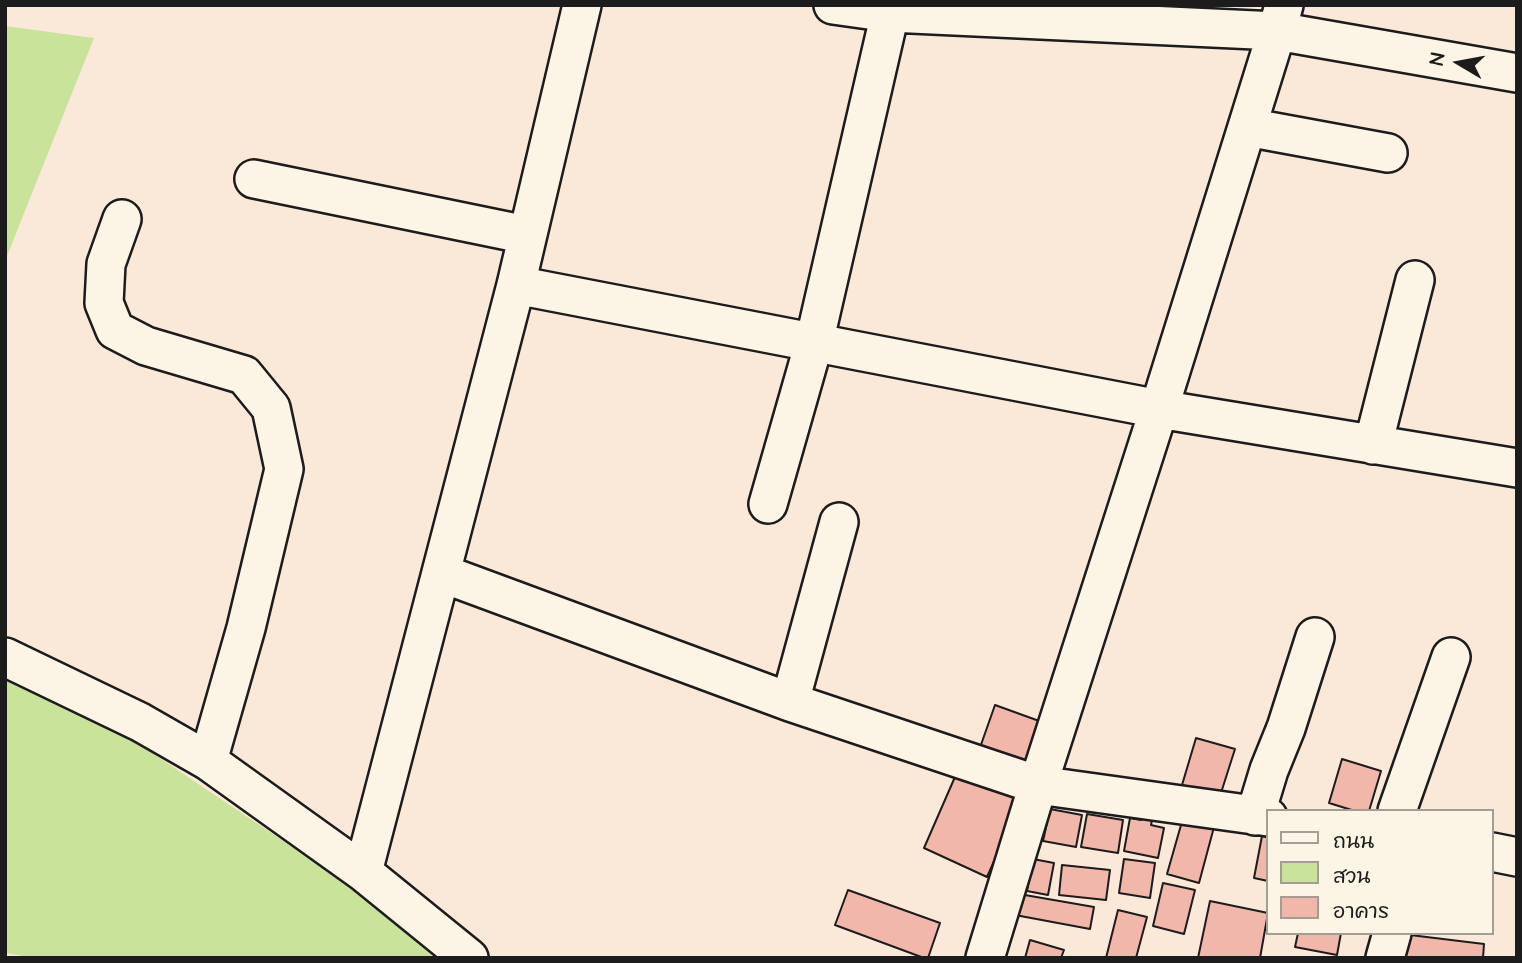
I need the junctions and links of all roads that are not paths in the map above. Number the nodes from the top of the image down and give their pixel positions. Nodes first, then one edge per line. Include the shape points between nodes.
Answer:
1 (582, 5) edge
2 (833, 5) edge
3 (938, 10) edge
4 (890, 13) junction
5 (1281, 18) edge
6 (1517, 73) edge
7 (1247, 127) junction
8 (1388, 153) dead end
9 (254, 179) dead end
10 (122, 219) dead end
11 (527, 235) junction
12 (1415, 280) dead end
13 (516, 285) junction
14 (814, 342) junction
15 (1159, 409) junction
16 (1373, 445) junction
17 (1517, 468) edge
18 (768, 503) dead end
19 (839, 522) dead end
20 (442, 573) junction
21 (1315, 637) dead end
22 (5, 657) edge
23 (1451, 657) dead end
24 (790, 702) junction
25 (208, 761) junction
26 (1038, 785) junction
27 (1398, 809) edge
28 (1261, 817) edge
29 (1494, 852) edge
30 (1517, 857) edge
31 (363, 872) junction
32 (1391, 935) edge
33 (469, 958) edge
34 (985, 958) edge
35 (1385, 958) edge

1 - 11 street
2 - 4 street
3 - 4 street
3 - 5 street
4 - 14 street
5 - 6 street
5 - 7 street
7 - 8 street
7 - 15 street
9 - 11 street
10 - 25 street via 106,264 104,303 115,330 146,346 244,375 271,408 284,469
11 - 13 street
12 - 16 street
13 - 14 street
13 - 20 street
14 - 15 street
14 - 18 street
15 - 16 street
15 - 26 street
16 - 17 street
19 - 24 street
20 - 24 street
20 - 31 street
21 - 28 street via 1269,770
22 - 25 street
23 - 27 street
24 - 26 street
25 - 31 street
26 - 28 street
26 - 34 street
29 - 30 street
31 - 33 street
32 - 35 street

